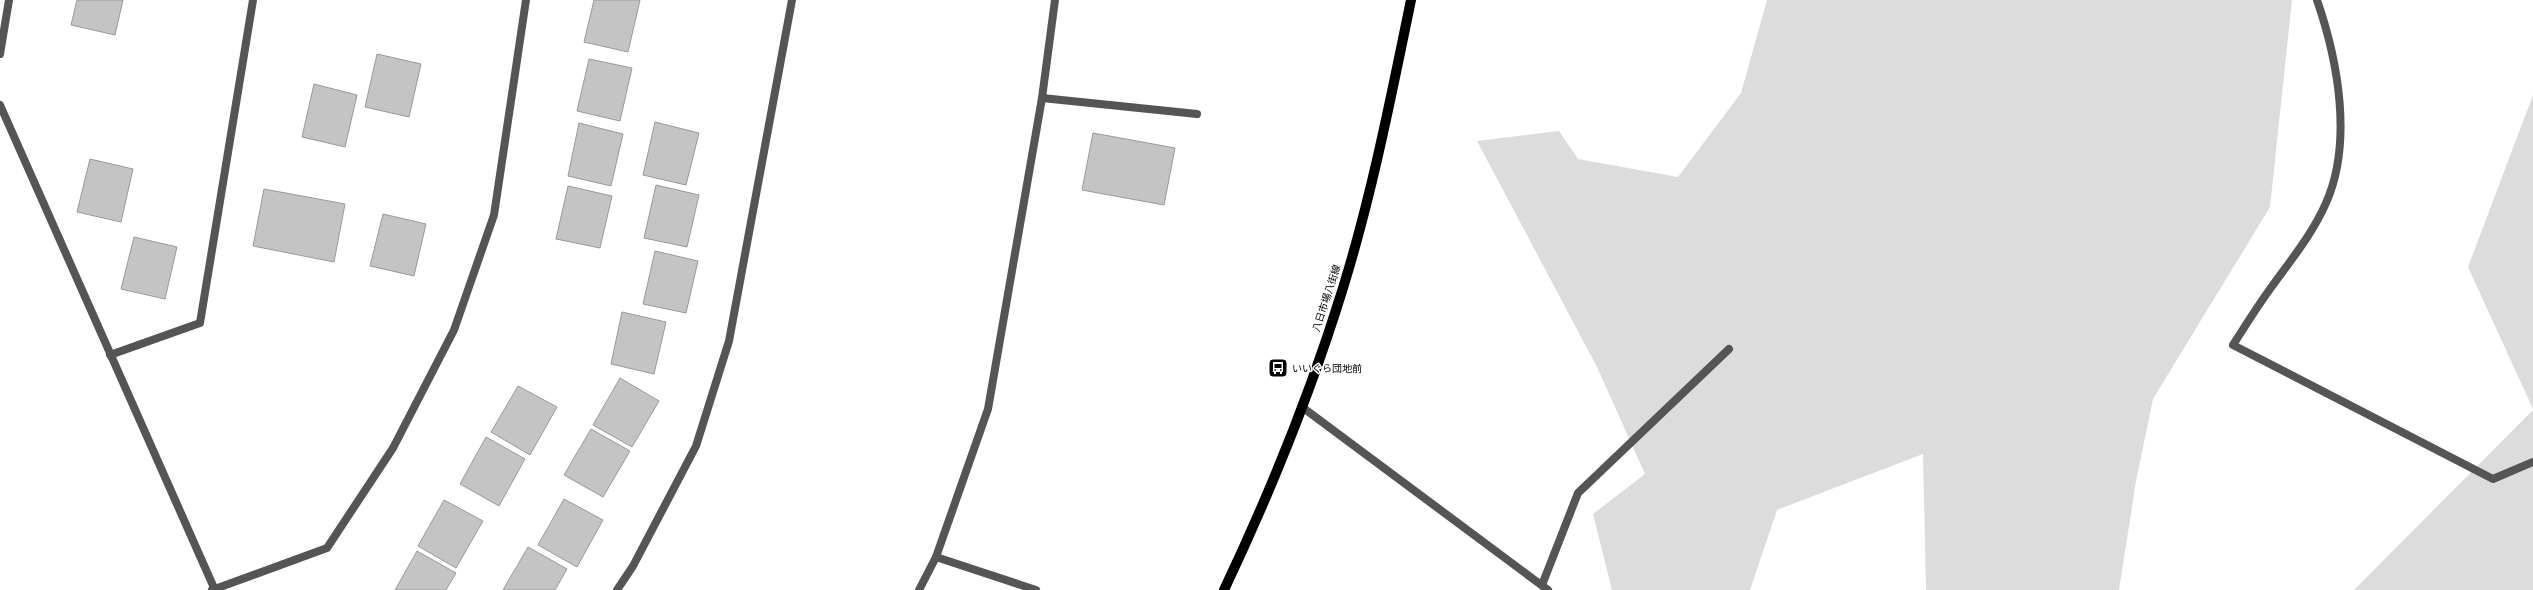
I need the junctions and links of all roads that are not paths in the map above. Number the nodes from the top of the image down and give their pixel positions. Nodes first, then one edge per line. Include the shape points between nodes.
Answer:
1 (9, 0) edge
2 (254, 0) edge
3 (526, 0) edge
4 (792, 0) edge
5 (1055, 0) edge
6 (1411, 0) edge
7 (2318, 0) edge
8 (0, 54) edge
9 (1042, 98) junction
10 (0, 105) edge
11 (1197, 114) dead end
12 (1729, 349) dead end
13 (110, 355) junction
14 (1302, 407) junction
15 (2533, 462) edge
16 (936, 557) junction
17 (1545, 588) edge
18 (214, 590) edge
19 (617, 590) edge
20 (919, 590) edge
21 (1036, 590) edge
22 (1224, 590) edge

1 - 8 street
2 - 13 street via 200,323
3 - 18 street via 494,215 454,330 393,448 327,548
4 - 19 street via 729,341 696,446 633,566
5 - 9 street
6 - 14 main road, 八日市場八街線 via 1384,133 1343,288
7 - 15 street via 2339,91 2340,154 2326,202 2298,253 2232,345 2493,479
9 - 11 street
9 - 16 street via 988,409
10 - 13 street
12 - 17 street via 1578,493
13 - 18 street
14 - 17 street
14 - 22 main road, 八日市場八街線 via 1262,511
16 - 20 street
16 - 21 street

